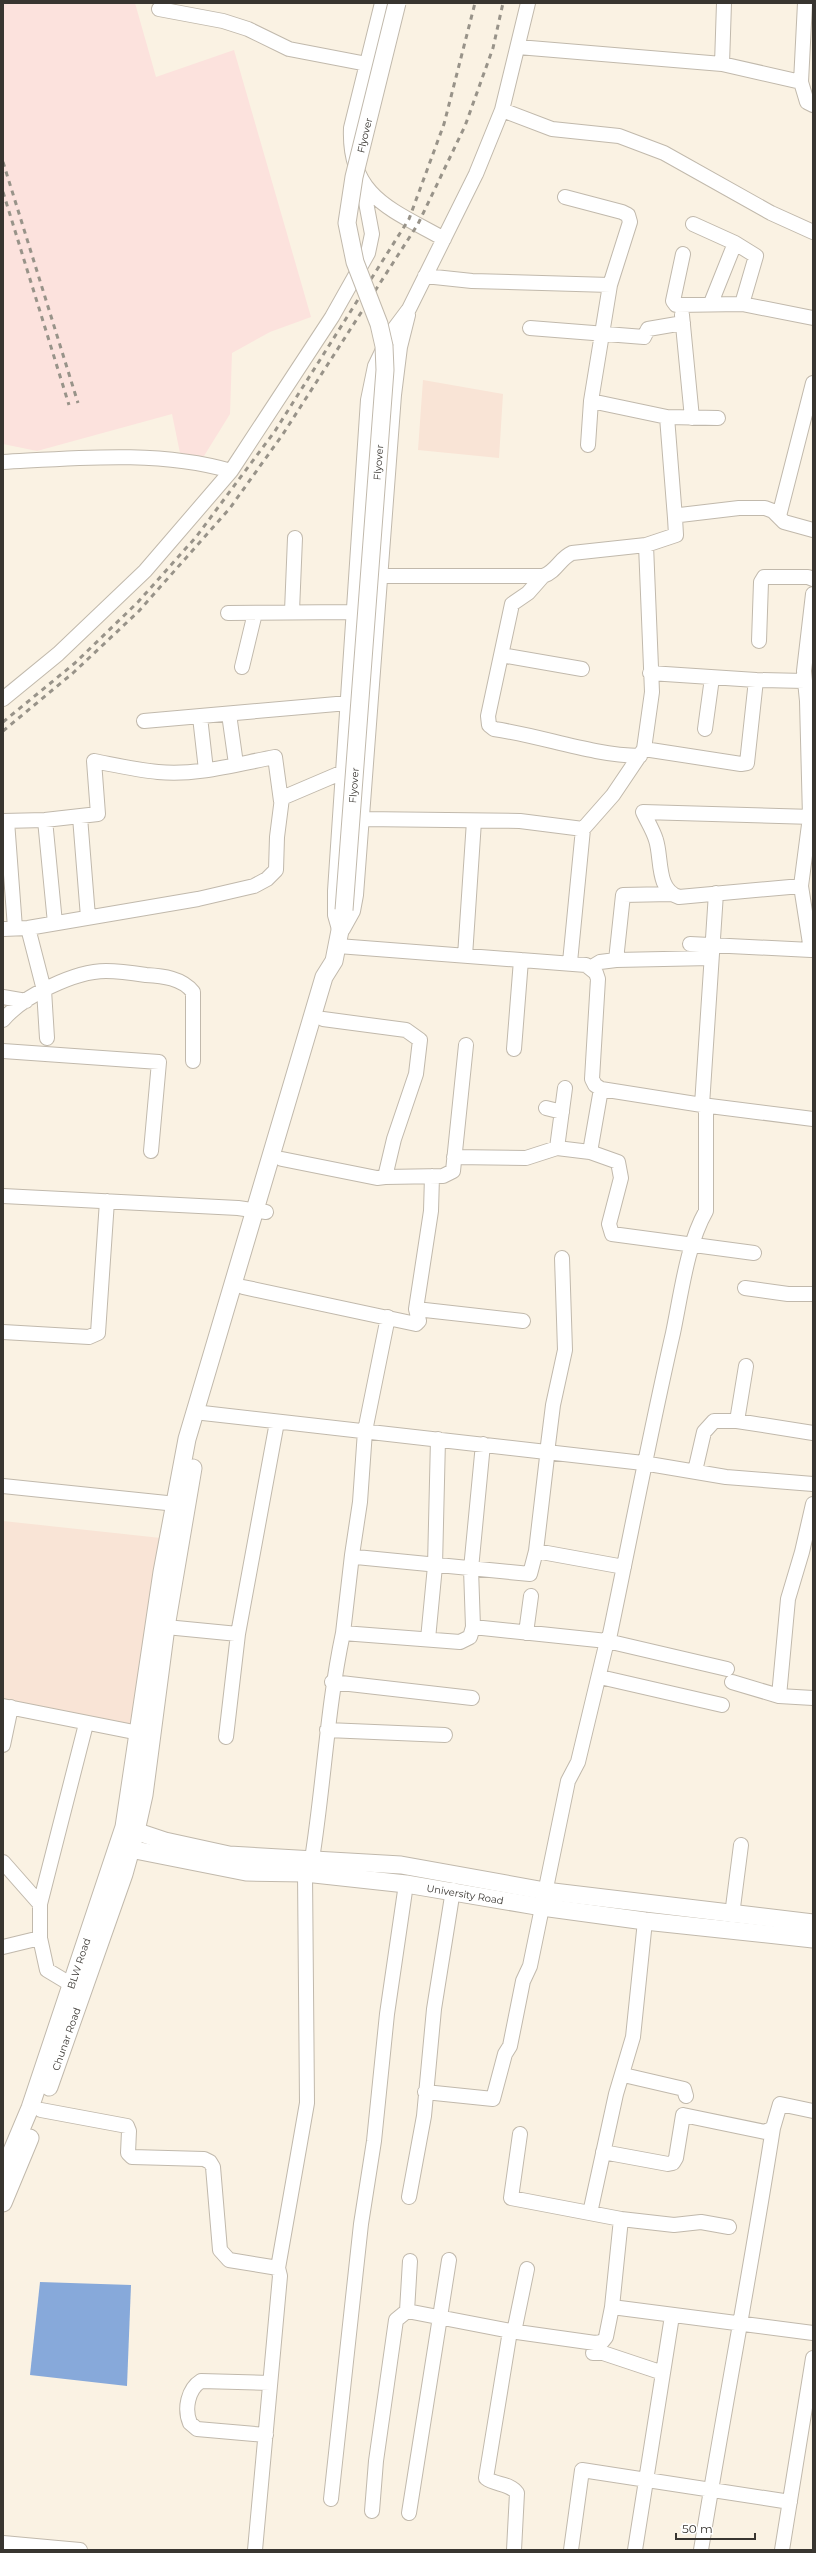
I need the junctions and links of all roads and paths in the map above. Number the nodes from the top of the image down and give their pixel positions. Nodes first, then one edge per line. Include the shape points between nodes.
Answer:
1 (382, 3) edge
2 (396, 3) edge
3 (528, 3) edge
4 (724, 3) edge
5 (804, 3) edge
6 (159, 9) dead end
7 (518, 47) junction
8 (367, 64) junction
9 (722, 64) junction
10 (802, 82) junction
11 (813, 105) edge
12 (502, 110) junction
13 (362, 181) junction
14 (565, 197) dead end
15 (693, 224) dead end
16 (813, 232) edge
17 (444, 239) junction
18 (735, 243) junction
19 (683, 254) dead end
20 (425, 276) junction
21 (610, 285) junction
22 (711, 303) junction
23 (742, 304) junction
24 (682, 305) junction
25 (409, 309) junction
26 (813, 318) edge
27 (683, 323) junction
28 (530, 328) dead end
29 (603, 334) junction
30 (813, 383) edge
31 (591, 401) junction
32 (667, 417) junction
33 (692, 418) junction
34 (718, 418) dead end
35 (588, 445) dead end
36 (3, 462) edge
37 (231, 471) junction
38 (779, 516) junction
39 (675, 518) junction
40 (813, 530) edge
41 (296, 538) dead end
42 (646, 545) junction
43 (380, 576) junction
44 (543, 576) junction
45 (813, 579) edge
46 (813, 594) edge
47 (292, 612) junction
48 (354, 612) junction
49 (228, 613) dead end
50 (255, 613) junction
51 (759, 641) dead end
52 (502, 655) junction
53 (242, 667) dead end
54 (582, 669) dead end
55 (650, 673) junction
56 (712, 678) junction
57 (756, 680) junction
58 (805, 681) junction
59 (3, 699) edge
60 (810, 701) edge
61 (348, 703) junction
62 (229, 714) junction
63 (200, 717) junction
64 (144, 721) dead end
65 (705, 729) dead end
66 (642, 753) junction
67 (236, 764) junction
68 (206, 770) junction
69 (343, 772) junction
70 (281, 801) junction
71 (80, 817) junction
72 (812, 817) edge
73 (362, 819) junction
74 (45, 820) junction
75 (5, 821) edge
76 (474, 821) junction
77 (583, 829) junction
78 (6, 857) edge
79 (801, 886) junction
80 (716, 893) junction
81 (671, 894) junction
82 (88, 918) junction
83 (55, 923) junction
84 (15, 928) edge
85 (690, 944) dead end
86 (338, 947) junction
87 (812, 950) edge
88 (711, 952) junction
89 (465, 956) junction
90 (521, 960) junction
91 (616, 960) junction
92 (570, 962) junction
93 (590, 968) junction
94 (44, 990) junction
95 (3, 997) edge
96 (26, 1001) junction
97 (324, 1019) junction
98 (3, 1020) edge
99 (47, 1038) dead end
100 (466, 1045) dead end
101 (514, 1049) dead end
102 (3, 1051) edge
103 (194, 1061) dead end
104 (565, 1088) dead end
105 (601, 1089) junction
106 (702, 1105) junction
107 (546, 1108) dead end
108 (562, 1112) junction
109 (813, 1119) edge
110 (557, 1148) junction
111 (151, 1152) dead end
112 (590, 1152) junction
113 (454, 1157) junction
114 (282, 1159) junction
115 (432, 1176) junction
116 (385, 1177) junction
117 (3, 1196) edge
118 (107, 1202) junction
119 (261, 1211) junction
120 (693, 1245) junction
121 (754, 1253) dead end
122 (562, 1258) dead end
123 (243, 1287) junction
124 (745, 1288) dead end
125 (813, 1294) edge
126 (416, 1309) junction
127 (388, 1317) junction
128 (523, 1321) dead end
129 (3, 1332) edge
130 (746, 1366) dead end
131 (199, 1414) junction
132 (737, 1421) junction
133 (277, 1422) junction
134 (365, 1431) junction
135 (813, 1432) edge
136 (438, 1439) junction
137 (483, 1444) junction
138 (547, 1455) junction
139 (643, 1463) junction
140 (695, 1471) junction
141 (813, 1484) edge
142 (3, 1486) edge
143 (181, 1504) junction
144 (813, 1504) edge
145 (536, 1551) junction
146 (352, 1555) junction
147 (435, 1566) junction
148 (624, 1566) junction
149 (471, 1570) junction
150 (531, 1596) dead end
151 (166, 1627) junction
152 (473, 1627) junction
153 (343, 1633) junction
154 (526, 1633) junction
155 (238, 1634) junction
156 (428, 1639) junction
157 (606, 1641) junction
158 (600, 1677) junction
159 (332, 1682) junction
160 (779, 1696) junction
161 (472, 1698) dead end
162 (813, 1698) edge
163 (722, 1705) dead end
164 (7, 1707) edge
165 (86, 1724) junction
166 (326, 1730) junction
167 (139, 1733) junction
168 (446, 1735) dead end
169 (226, 1737) dead end
170 (3, 1745) edge
171 (130, 1829) junction
172 (741, 1845) dead end
173 (124, 1848) junction
174 (162, 1848) junction
175 (3, 1862) edge
176 (308, 1866) junction
177 (118, 1871) junction
178 (406, 1884) junction
179 (453, 1890) junction
180 (543, 1899) junction
181 (40, 1904) junction
182 (732, 1915) junction
183 (697, 1918) junction
184 (645, 1921) junction
185 (813, 1923) edge
186 (40, 1938) junction
187 (813, 1939) edge
188 (3, 1947) edge
189 (72, 1985) junction
190 (628, 2076) dead end
191 (689, 2080) dead end
192 (426, 2092) junction
193 (686, 2096) junction
194 (41, 2110) junction
195 (813, 2111) edge
196 (683, 2115) junction
197 (773, 2128) junction
198 (520, 2134) dead end
199 (604, 2152) junction
200 (3, 2172) edge
201 (409, 2197) dead end
202 (3, 2203) edge
203 (590, 2213) junction
204 (621, 2219) junction
205 (729, 2227) dead end
206 (449, 2260) dead end
207 (410, 2261) dead end
208 (278, 2268) junction
209 (527, 2269) dead end
210 (612, 2307) junction
211 (407, 2312) junction
212 (672, 2316) junction
213 (441, 2318) junction
214 (739, 2325) junction
215 (512, 2331) junction
216 (813, 2333) edge
217 (593, 2352) dead end
218 (813, 2358) edge
219 (662, 2373) junction
220 (270, 2383) junction
221 (266, 2435) junction
222 (645, 2479) junction
223 (712, 2488) junction
224 (331, 2499) dead end
225 (790, 2502) junction
226 (372, 2511) dead end
227 (409, 2514) dead end
228 (3, 2542) edge
229 (80, 2550) edge
230 (255, 2550) edge
231 (514, 2550) edge
232 (571, 2550) edge
233 (635, 2550) edge
234 (702, 2550) edge
235 (782, 2550) edge

1 - 8 street
2 - 86 main road, Flyover, bridge via 354,177 347,223 355,262 379,324 384,346 385,370 344,910
3 - 7 street
4 - 9 street
5 - 10 street
6 - 8 street via 223,21 248,29 289,48
7 - 9 street
7 - 12 street
8 - 13 street via 351,128 350,148
9 - 10 street
10 - 11 street via 807,102
12 - 16 street via 552,129 620,136 664,153 771,213
12 - 17 street via 476,174
13 - 17 street via 387,208
13 - 37 street via 372,234 368,254 332,317
14 - 21 street via 628,215 630,222
15 - 18 street
17 - 20 street
18 - 22 street
18 - 23 street via 756,256
19 - 24 street via 673,301 676,305
20 - 21 street via 472,281
20 - 25 street
21 - 29 street
22 - 23 street
22 - 24 street
23 - 26 street
24 - 27 street
25 - 43 street via 400,347 394,395
25 - 48 street via 391,333 378,359 368,400
27 - 29 street via 648,329 644,337
27 - 33 street
28 - 29 street
29 - 31 street
30 - 38 street
31 - 32 street
31 - 35 street
32 - 33 street
32 - 39 street
33 - 34 street
36 - 37 street via 126,458 208,465
37 - 59 street via 146,572 58,654
38 - 39 street via 769,509 748,507 683,514
38 - 40 street via 784,522
39 - 42 street via 676,535
41 - 47 street
42 - 44 street via 572,553 552,572
42 - 55 street
43 - 44 street
43 - 73 street
44 - 52 street via 528,593 512,604
45 - 51 street via 764,577 761,582
46 - 58 street
47 - 48 street
47 - 50 street
48 - 61 street
49 - 50 street
50 - 53 street
52 - 54 street
52 - 66 street via 488,725 494,729 537,735 608,754
55 - 56 street
55 - 66 street via 652,692
56 - 57 street
56 - 65 street
57 - 58 street
57 - 66 street via 747,763
58 - 60 street
60 - 72 street
61 - 62 street
61 - 69 street
62 - 63 street
62 - 67 street
63 - 64 street
63 - 68 street
66 - 77 street via 613,795
67 - 68 street
67 - 70 street via 275,757
68 - 71 street via 159,772 94,762 98,814
69 - 70 street via 287,794
69 - 86 street via 335,891
70 - 82 street via 277,837 278,861 276,870 267,879 254,886 198,899
71 - 74 street
71 - 82 street
72 - 79 street
72 - 81 street via 643,812 656,841 665,885
73 - 76 street
73 - 86 street via 356,895 353,911
74 - 75 street
74 - 83 street
75 - 78 street
76 - 77 street via 520,821
76 - 89 street
77 - 92 street
78 - 84 street
79 - 80 street
79 - 87 street
80 - 81 street via 678,897
80 - 88 street
81 - 91 street via 623,895
82 - 83 street
83 - 84 street
84 - 94 street
85 - 88 street
86 - 89 street
86 - 97 main road via 336,978
86 - 119 main road via 324,977
87 - 88 street
88 - 91 street
88 - 106 street
89 - 90 street
90 - 92 street
90 - 101 street
91 - 93 street via 600,962
92 - 93 street
93 - 105 street via 598,979 592,1079
94 - 96 street
94 - 99 street
94 - 103 street via 86,973 107,971 172,978 194,992
95 - 96 street
96 - 98 street
97 - 114 main road
97 - 116 street via 406,1030 420,1040 416,1074 394,1139
100 - 113 street
102 - 111 street via 159,1062
104 - 108 street
105 - 106 street
105 - 112 street
106 - 109 street
106 - 120 street via 706,1110 706,1211 698,1224
107 - 108 street
108 - 110 street
110 - 112 street
110 - 113 street via 526,1158
112 - 120 street via 618,1162 621,1178 609,1224 612,1234
113 - 115 street via 453,1171 443,1176
114 - 116 street via 377,1178
114 - 119 main road
115 - 116 street
115 - 126 street via 431,1211
117 - 118 street
118 - 119 street
118 - 129 street via 98,1333 89,1337
119 - 123 main road
119 - 131 main road
120 - 121 street
120 - 139 street
122 - 138 street via 565,1350 553,1405
123 - 127 street
123 - 131 main road
124 - 125 street via 788,1294
126 - 127 street via 419,1320 416,1324 411,1325
126 - 128 street
127 - 134 street
130 - 132 street
131 - 133 street
131 - 143 main road
132 - 135 street
132 - 140 street via 714,1421 707,1426
133 - 134 street
133 - 155 street
134 - 136 street
134 - 146 street via 360,1502
136 - 137 street
136 - 147 street
137 - 138 street
137 - 149 street
138 - 139 street
138 - 145 street
139 - 140 street
139 - 148 street
140 - 141 street via 726,1477
142 - 143 street
143 - 151 main road
143 - 167 main road
144 - 160 street via 785,1619
145 - 148 street
145 - 149 street via 530,1574
146 - 147 street
146 - 153 street
147 - 149 street
147 - 156 street
148 - 157 street via 610,1634
149 - 152 street
150 - 154 street
151 - 155 street
151 - 171 main road via 148,1773
152 - 154 street
152 - 156 street via 470,1637 466,1640
153 - 156 street
153 - 159 street
154 - 157 street
155 - 169 street
157 - 158 street
157 - 160 street via 729,1676
158 - 163 street
158 - 180 street via 578,1762 568,1781
159 - 161 street
159 - 166 street
160 - 162 street
164 - 165 street
164 - 170 street
165 - 167 street
165 - 181 street
166 - 168 street
166 - 176 street via 322,1800
167 - 171 main road
171 - 173 main road
171 - 174 main road
172 - 182 street
173 - 174 main road, University Road
173 - 177 main road
174 - 176 main road, University Road via 246,1872
175 - 181 street
176 - 178 main road, University Road
176 - 180 main road via 401,1865
176 - 208 street via 306,2103
177 - 189 main road, BLW Road
177 - 194 main road, Chunar Road
178 - 179 main road, University Road
178 - 224 street via 361,2224
179 - 180 main road, University Road
179 - 192 street via 434,2009
180 - 183 main road
180 - 184 main road, University Road
180 - 192 street via 530,1966 523,1981 510,2046 505,2054 495,2096 487,2100
181 - 186 street
182 - 183 main road
182 - 185 main road
183 - 184 main road, University Road
183 - 187 main road, University Road
184 - 199 street via 633,2037 616,2094
186 - 188 street
186 - 189 street via 46,1970
189 - 200 main road, BLW Road via 30,2108
190 - 193 street via 684,2089
191 - 193 street
192 - 201 street
193 - 196 street
194 - 202 main road, Chunar Road
194 - 208 street via 127,2126 128,2153 132,2157 204,2159 210,2162 220,2250 223,2255 229,2260
195 - 197 street via 780,2104
196 - 197 street via 764,2132
196 - 199 street via 673,2163
197 - 214 street via 751,2273
198 - 203 street via 511,2198
199 - 203 street
203 - 204 street
204 - 205 street via 674,2224 701,2222
204 - 210 street
206 - 213 street
207 - 211 street
208 - 220 street via 280,2276
209 - 215 street
210 - 212 street
210 - 215 street via 606,2337 602,2342
211 - 213 street
211 - 226 street via 396,2320 376,2461
212 - 214 street
212 - 219 street
213 - 215 street
213 - 227 street
214 - 216 street
214 - 223 street
215 - 231 street via 486,2478 489,2484 511,2487 517,2493
217 - 219 street
218 - 225 street
219 - 222 street
220 - 221 street
220 - 221 street via 200,2381 189,2395 188,2408 190,2423 197,2430
221 - 230 street
222 - 223 street
222 - 232 street via 582,2470
222 - 233 street
223 - 225 street
223 - 234 street
225 - 235 street
228 - 229 street

